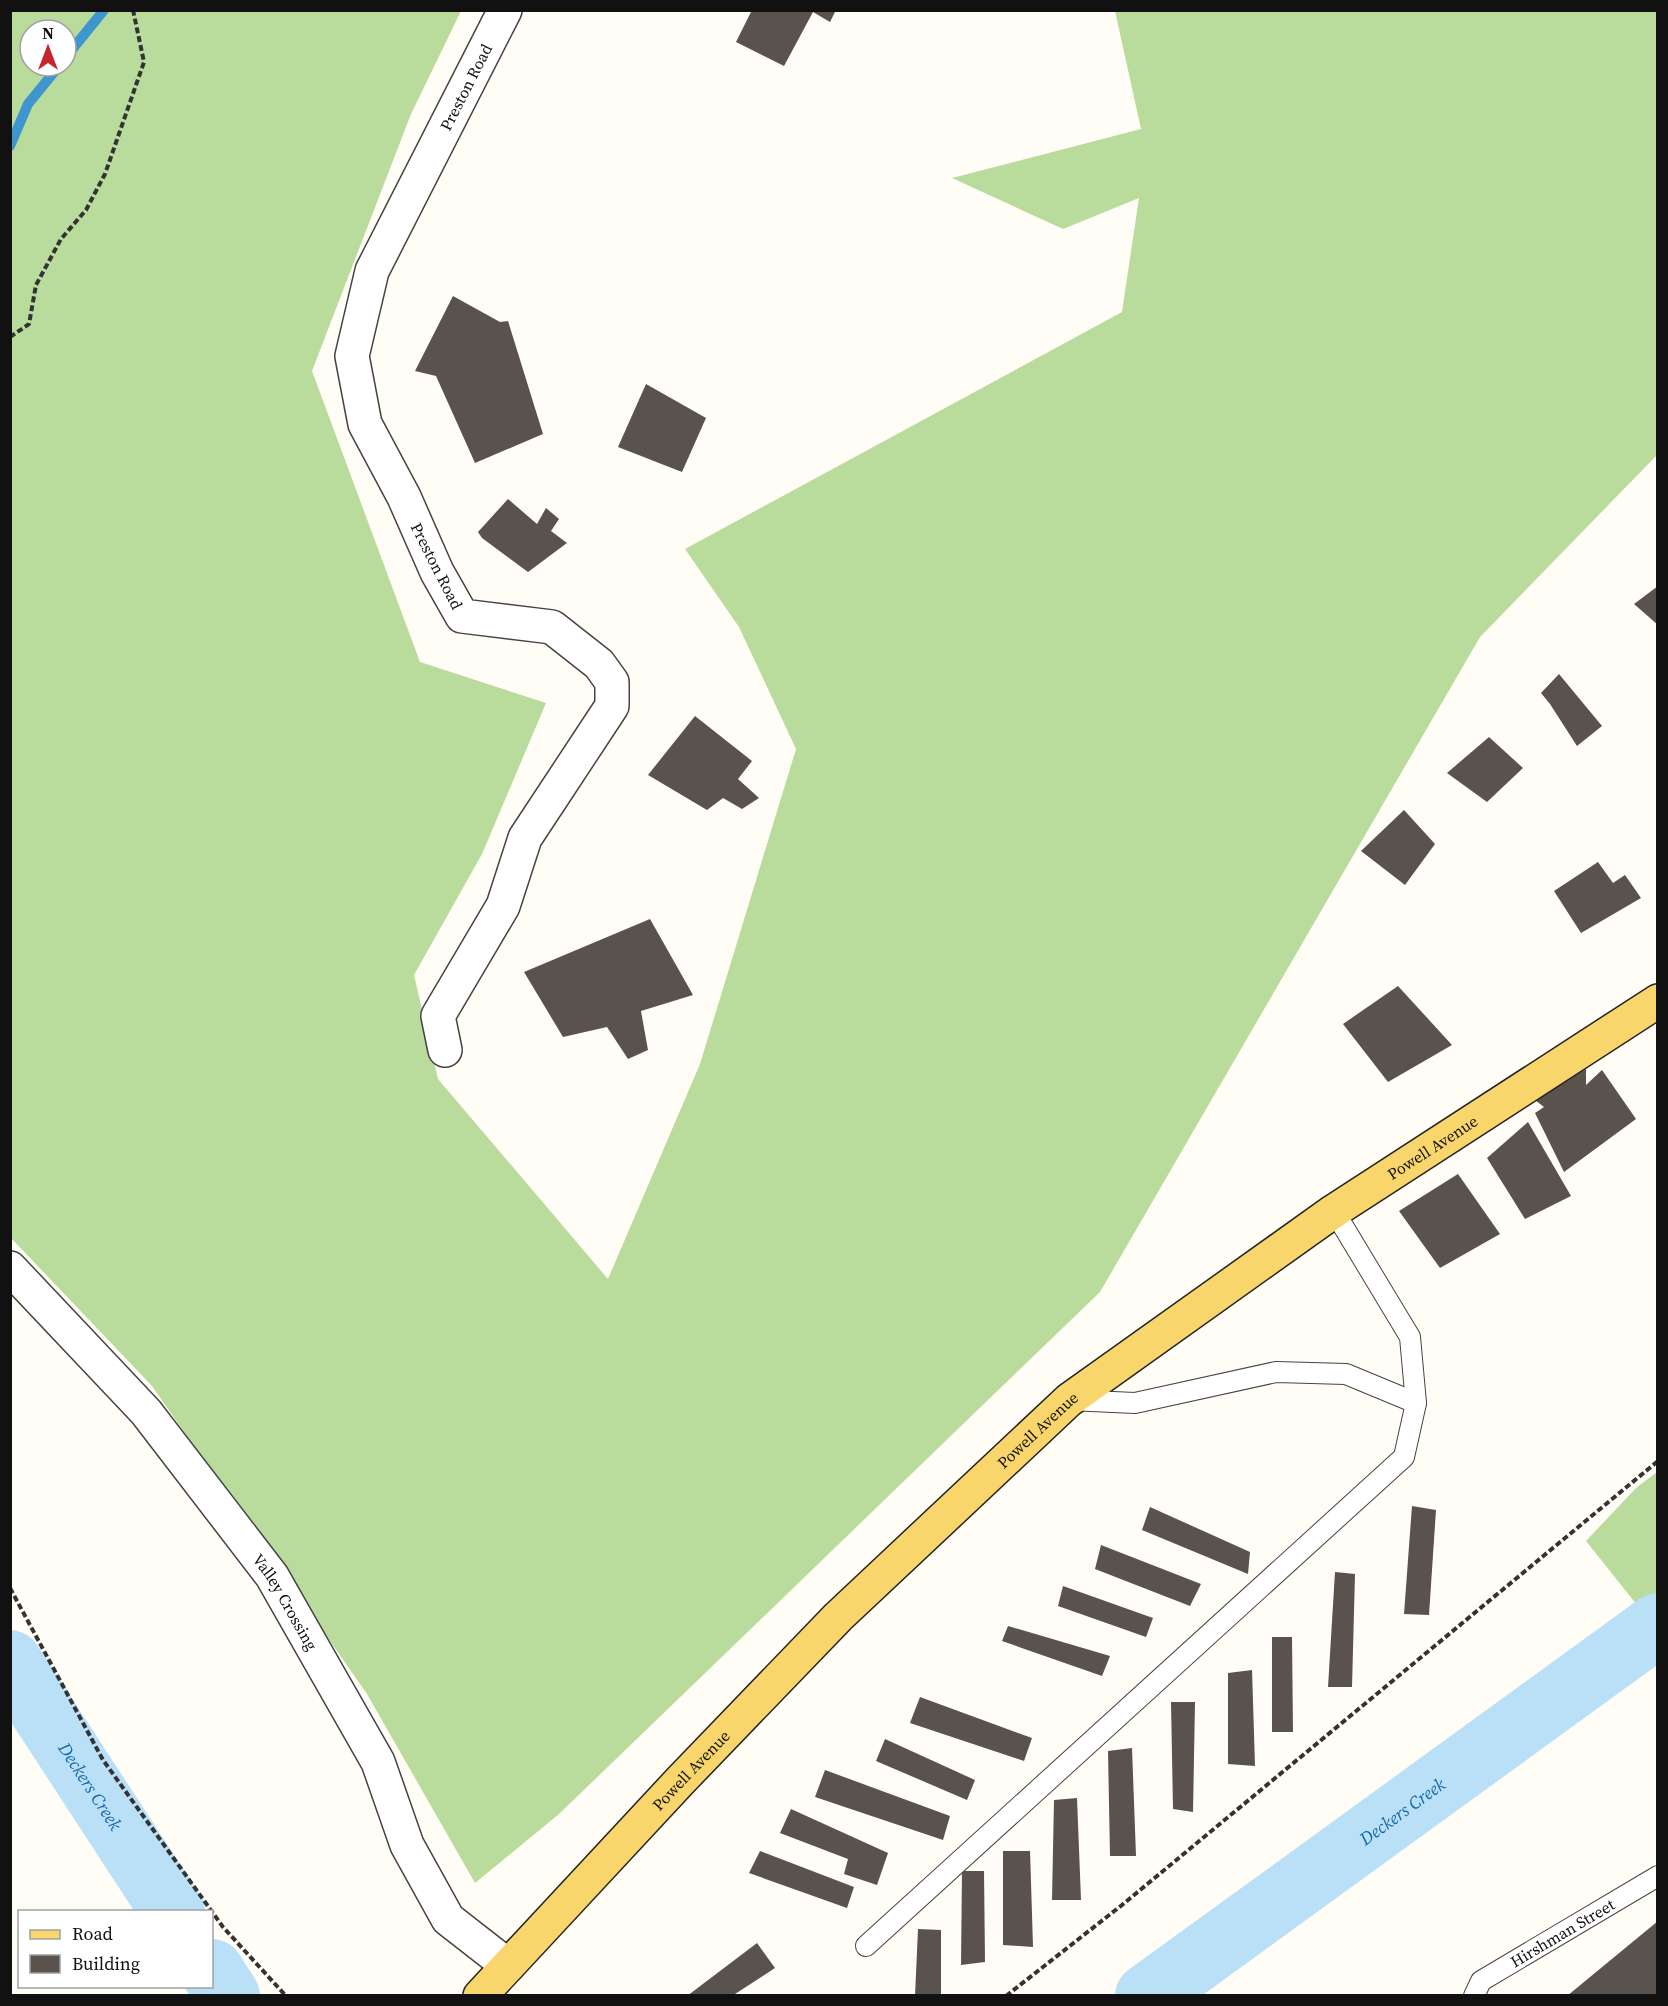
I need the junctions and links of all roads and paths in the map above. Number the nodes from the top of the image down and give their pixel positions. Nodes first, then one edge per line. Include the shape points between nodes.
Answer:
1 (133, 10) edge
2 (505, 10) edge
3 (10, 337) edge
4 (1658, 1001) edge
5 (445, 1050) dead end
6 (1334, 1211) junction
7 (10, 1268) edge
8 (1069, 1400) junction
9 (1416, 1403) junction
10 (1658, 1461) edge
11 (10, 1588) edge
12 (1658, 1876) edge
13 (211, 1910) edge
14 (213, 1913) edge
15 (866, 1946) dead end
16 (507, 1965) junction
17 (286, 1995) edge
18 (480, 1995) edge
19 (1006, 1995) edge
20 (1474, 1995) edge

1 - 3 path via 144,62 105,174 86,210 61,239 36,285 29,324
2 - 5 street, Preston Road via 372,271 352,356 365,424 462,616 552,627 600,663 612,682 612,706 525,838 504,906 438,1016
4 - 6 main road, Powell Avenue
6 - 8 main road, Powell Avenue
6 - 9 lane via 1410,1337
7 - 16 street, Valley Crossing via 147,1412 272,1576 378,1762 407,1845 448,1919
8 - 9 lane via 1135,1403 1276,1372 1346,1374
8 - 16 main road, Powell Avenue via 838,1617
9 - 15 lane via 1404,1457
10 - 19 path via 1131,1897
11 - 13 path via 103,1760
12 - 20 lane, Hirshman Street via 1481,1981
14 - 17 path
16 - 18 main road, Powell Avenue

